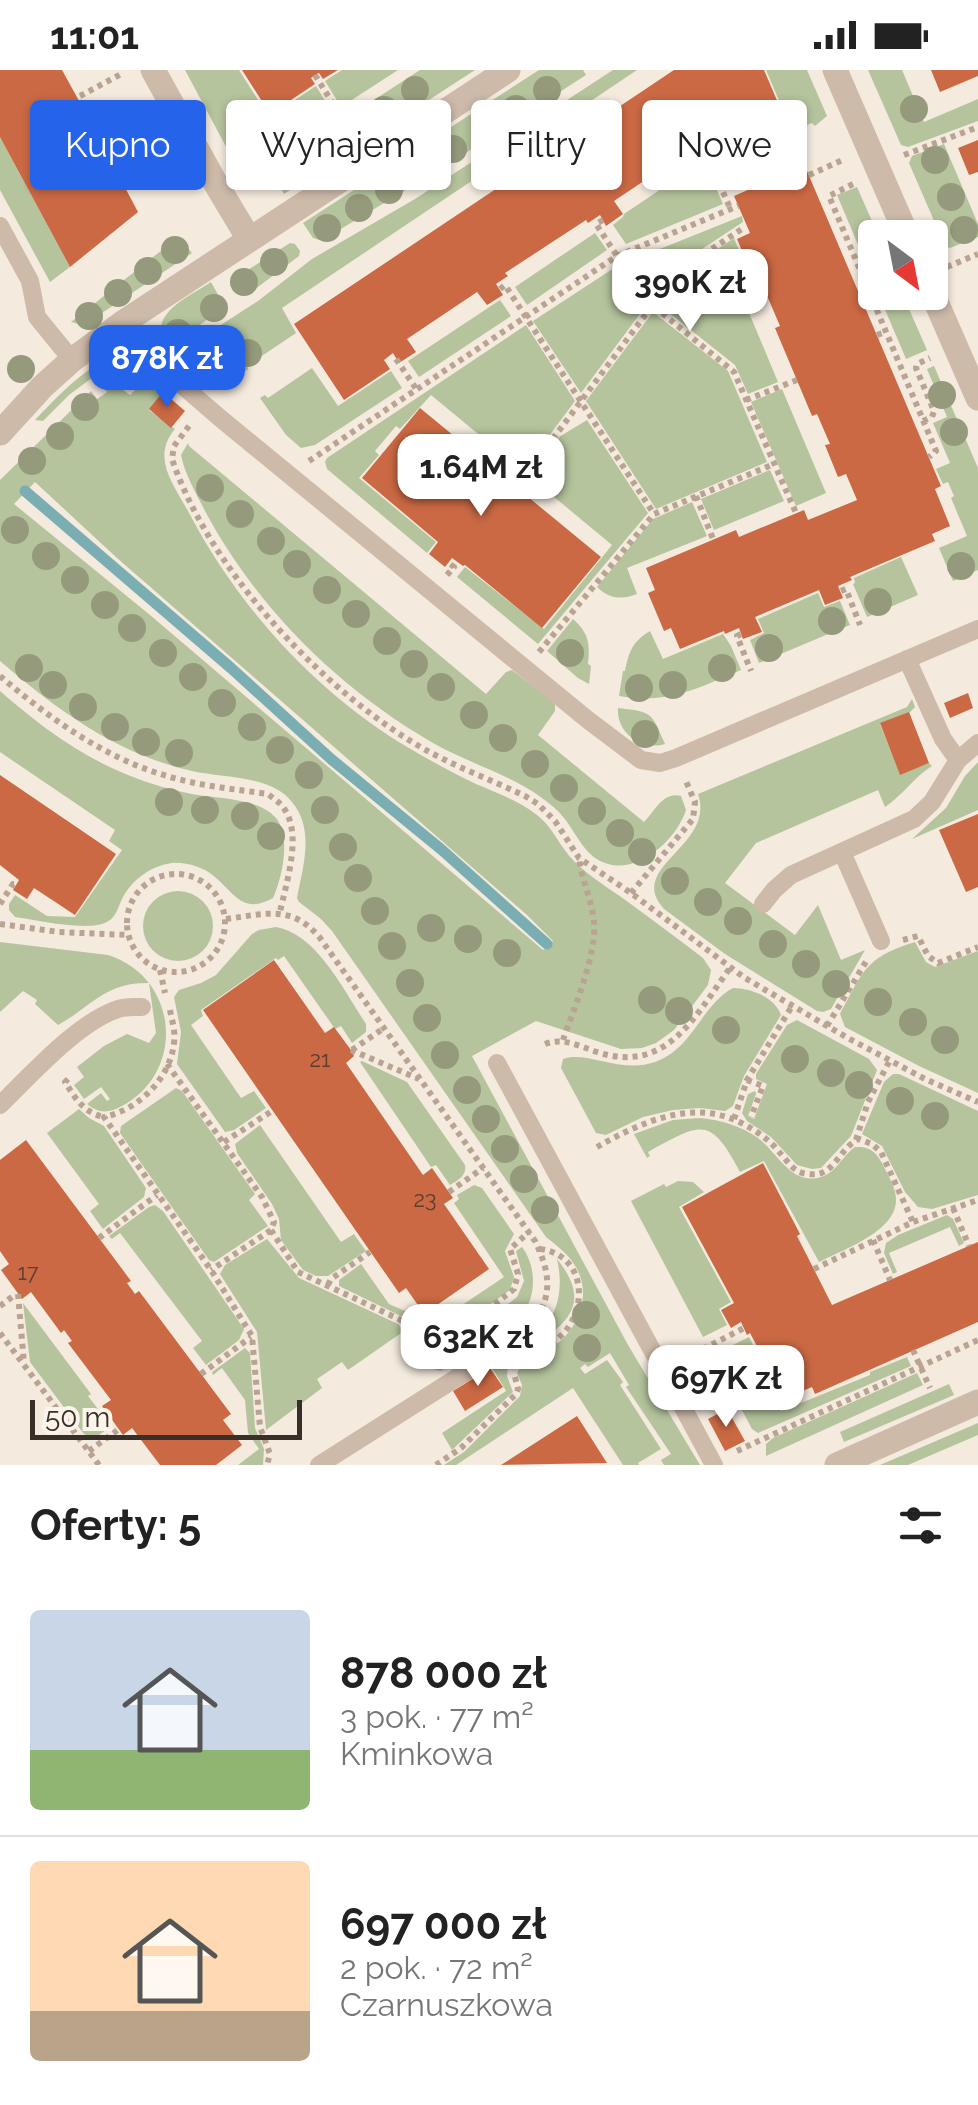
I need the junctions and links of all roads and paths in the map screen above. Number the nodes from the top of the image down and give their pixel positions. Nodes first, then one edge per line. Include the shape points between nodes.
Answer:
1 (153, 70) edge
2 (508, 70) edge
3 (834, 70) edge
4 (126, 72) edge
5 (315, 75) dead end
6 (80, 96) dead end
7 (331, 100) edge
8 (978, 126) edge
9 (850, 157) dead end
10 (899, 157) dead end
11 (809, 175) dead end
12 (860, 181) dead end
13 (725, 190) edge
14 (603, 220) dead end
15 (900, 220) edge
16 (0, 226) edge
17 (742, 229) dead end
18 (249, 239) junction
19 (978, 254) edge
20 (617, 256) junction
21 (948, 267) edge
22 (500, 290) dead end
23 (652, 305) junction
24 (940, 310) edge
25 (528, 318) junction
26 (121, 324) junction
27 (886, 332) junction
28 (877, 335) dead end
29 (936, 356) dead end
30 (396, 358) dead end
31 (72, 360) junction
32 (797, 380) dead end
33 (417, 390) junction
34 (978, 398) edge
35 (746, 400) junction
36 (581, 401) junction
37 (196, 417) dead end
38 (923, 421) junction
39 (0, 432) edge
40 (929, 457) dead end
41 (308, 462) dead end
42 (774, 464) junction
43 (516, 487) dead end
44 (696, 496) junction
45 (796, 513) dead end
46 (654, 514) junction
47 (713, 539) dead end
48 (841, 591) dead end
49 (860, 625) dead end
50 (978, 629) edge
51 (741, 634) dead end
52 (538, 653) dead end
53 (907, 659) junction
54 (752, 671) dead end
55 (0, 676) edge
56 (978, 743) edge
57 (958, 760) junction
58 (683, 775) dead end
59 (842, 852) junction
60 (579, 858) junction
61 (17, 884) dead end
62 (631, 893) junction
63 (0, 904) edge
64 (763, 904) dead end
65 (280, 912) junction
66 (226, 919) junction
67 (0, 924) edge
68 (128, 935) junction
69 (885, 945) junction
70 (978, 947) edge
71 (730, 968) junction
72 (160, 970) junction
73 (792, 1006) junction
74 (142, 1007) dead end
75 (827, 1026) junction
76 (384, 1028) junction
77 (563, 1040) junction
78 (544, 1044) dead end
79 (56, 1052) junction
80 (890, 1060) junction
81 (497, 1063) dead end
82 (168, 1064) junction
83 (420, 1080) junction
84 (747, 1080) junction
85 (978, 1102) edge
86 (0, 1105) edge
87 (272, 1110) dead end
88 (104, 1117) junction
89 (751, 1117) dead end
90 (734, 1119) junction
91 (856, 1140) junction
92 (224, 1142) junction
93 (596, 1146) dead end
94 (484, 1168) junction
95 (449, 1192) dead end
96 (158, 1194) junction
97 (978, 1200) edge
98 (953, 1208) junction
99 (912, 1222) junction
100 (270, 1230) junction
101 (529, 1232) junction
102 (99, 1238) dead end
103 (874, 1240) junction
104 (970, 1246) dead end
105 (370, 1252) dead end
106 (814, 1269) dead end
107 (211, 1270) junction
108 (890, 1280) dead end
109 (328, 1284) junction
110 (0, 1306) edge
111 (744, 1328) dead end
112 (0, 1334) edge
113 (252, 1336) junction
114 (516, 1340) joint
115 (978, 1340) edge
116 (703, 1350) dead end
117 (913, 1350) dead end
118 (24, 1364) junction
119 (920, 1366) junction
120 (201, 1374) dead end
121 (930, 1388) dead end
122 (978, 1402) edge
123 (119, 1429) dead end
124 (89, 1452) junction
125 (714, 1464) edge
126 (99, 1465) edge
127 (268, 1465) edge
128 (318, 1465) edge
129 (837, 1465) edge

1 - 18 street
2 - 18 street
3 - 15 street
4 - 6 path
5 - 7 path
8 - 10 path
9 - 11 path
12 - 27 path via 829,196
13 - 20 path via 734,208
14 - 20 path via 596,224
16 - 31 lane via 30,281 37,317
17 - 23 path via 678,271
18 - 26 street
19 - 21 path
20 - 23 path
20 - 25 path
22 - 25 path via 506,285
23 - 35 path via 734,372
23 - 36 path
24 - 34 street
25 - 33 path
25 - 36 path
26 - 31 street
26 - 53 lane via 234,430 641,760 676,758
27 - 28 path
27 - 38 path
29 - 38 path via 916,368 934,411
30 - 33 path
31 - 39 street
32 - 35 path
33 - 41 path
35 - 42 path
36 - 43 path
36 - 46 path
37 - 60 path via 172,450 174,467 230,569 272,623 346,694 408,740 538,804
38 - 40 path via 936,451
42 - 44 path
42 - 45 path
44 - 46 path
44 - 47 path
46 - 52 path
48 - 49 path
50 - 53 lane
51 - 54 path
53 - 57 lane
55 - 65 path via 76,734 125,760 172,778 268,794 280,804 293,829
56 - 57 lane
57 - 59 lane via 914,819
58 - 62 path via 694,802 692,820
59 - 64 lane via 791,875
59 - 69 lane
60 - 62 path
60 - 77 path via 594,927
61 - 63 path
62 - 71 path
65 - 66 path
65 - 76 path via 313,930
66 - 68 path via 213,890 185,874 169,874 131,903
66 - 72 path via 218,950 207,962 176,973
67 - 68 path
68 - 72 path
69 - 70 path via 916,935 938,963
69 - 75 path via 864,963
71 - 73 path
71 - 77 path via 677,1038 653,1052 620,1058
72 - 82 path via 174,1027
73 - 75 path
73 - 84 path
74 - 79 lane via 108,1013
75 - 80 path
76 - 83 path
76 - 83 path via 350,1050
77 - 78 path
79 - 86 lane
79 - 88 path via 74,1073 64,1082 73,1095
80 - 85 path
80 - 91 path
81 - 125 lane
82 - 88 path via 148,1094
82 - 92 path
83 - 94 path
84 - 89 path via 763,1086
84 - 90 path
87 - 92 path
88 - 96 path
90 - 91 path via 804,1173 824,1172
90 - 93 path via 671,1115
91 - 99 path via 881,1152
92 - 100 path via 267,1206
94 - 95 path
94 - 101 path
96 - 102 path
96 - 107 path
97 - 98 path
98 - 99 path
98 - 104 path
99 - 103 path
100 - 107 path
100 - 109 path via 298,1272
101 - 109 path via 510,1249 518,1274 514,1289 434,1352 425,1352 403,1321
101 - 114 path via 548,1274 548,1295
103 - 106 path
103 - 108 path
105 - 109 path
107 - 113 path
110 - 118 path via 18,1294
111 - 116 path
112 - 118 path
113 - 120 path
113 - 127 path
114 - 128 lane
115 - 119 path
117 - 119 path
118 - 124 path
119 - 121 path
119 - 125 path
122 - 129 street
123 - 124 path
124 - 126 path

